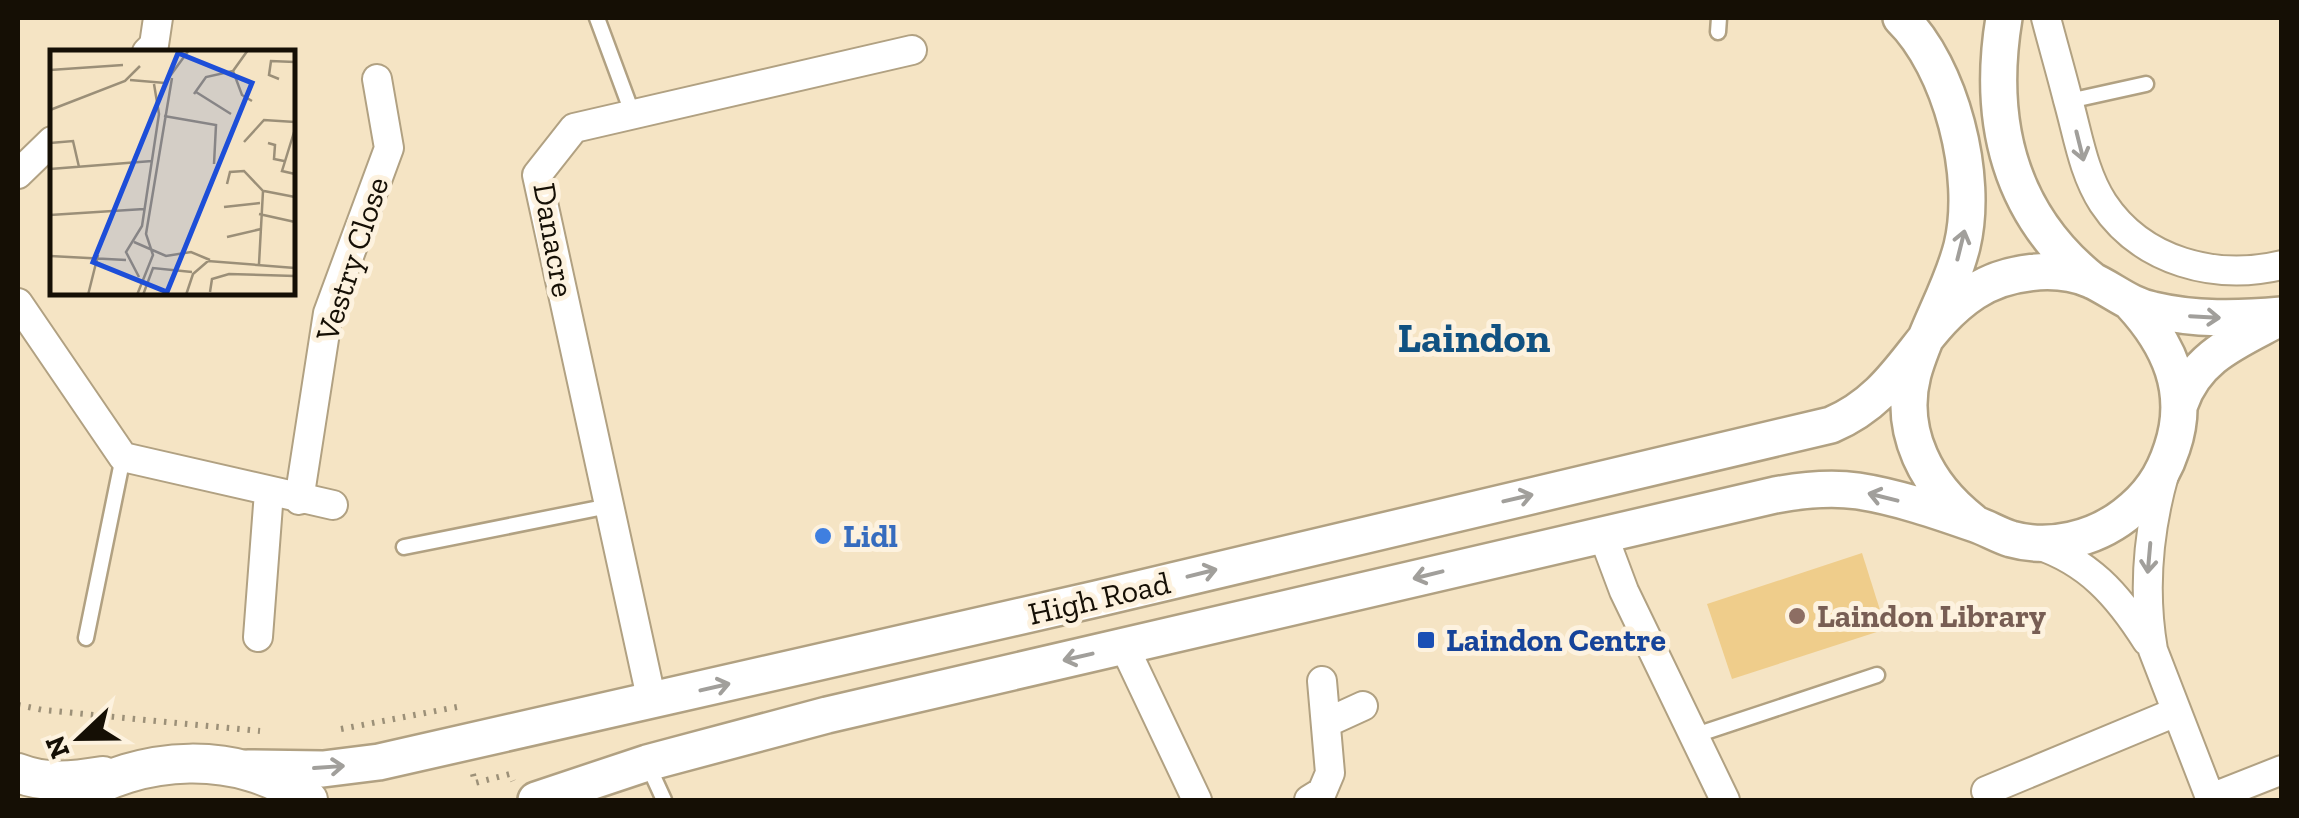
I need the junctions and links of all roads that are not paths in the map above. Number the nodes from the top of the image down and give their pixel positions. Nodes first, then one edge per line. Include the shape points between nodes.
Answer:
1 (158, 18) edge
2 (597, 18) edge
3 (1900, 18) edge
4 (2004, 18) edge
5 (2046, 18) edge
6 (2058, 18) edge
7 (148, 50) edge
8 (912, 50) dead end
9 (2058, 66) junction
10 (377, 79) dead end
11 (2146, 84) dead end
12 (2069, 101) junction
13 (633, 114) junction
14 (50, 143) edge
15 (18, 174) edge
16 (2282, 265) edge
17 (2094, 282) junction
18 (18, 303) edge
19 (2130, 303) junction
20 (2282, 316) edge
21 (1929, 336) junction
22 (2180, 404) junction
23 (124, 457) junction
24 (2166, 468) junction
25 (269, 492) junction
26 (299, 500) junction
27 (333, 505) dead end
28 (609, 506) junction
29 (1976, 524) junction
30 (1603, 535) junction
31 (2031, 543) junction
32 (404, 547) dead end
33 (258, 637) dead end
34 (86, 638) dead end
35 (1124, 646) junction
36 (2153, 650) junction
37 (1878, 675) dead end
38 (1322, 681) dead end
39 (652, 702) junction
40 (1363, 706) dead end
41 (2176, 712) junction
42 (1328, 722) junction
43 (1692, 736) junction
44 (647, 763) junction
45 (232, 768) junction
46 (2282, 770) edge
47 (128, 771) junction
48 (18, 772) edge
49 (1986, 791) dead end
50 (2211, 799) edge
51 (70, 800) edge
52 (308, 800) edge
53 (536, 800) edge
54 (664, 800) edge
55 (1196, 800) edge
56 (1309, 800) edge
57 (1725, 800) edge

1 - 7 street
2 - 13 lane
21 -> 3 street via 1962,245 1967,196 1940,74
4 - 17 street via 1999,104 2015,178 2046,235
5 - 9 street
6 - 9 street
8 - 13 street, Danacre
9 - 12 street
10 - 26 street, Vestry Close via 389,148 328,313
11 - 12 lane
12 -> 16 street via 2098,195 2147,246 2206,268 2236,272
13 - 28 street, Danacre via 574,128 536,175
14 - 15 street
17 - 19 street, High Road
17 - 21 street, High Road via 2060,273 2006,278 1976,290
18 - 23 street
19 -> 20 street, High Road via 2198,318
19 - 22 street, High Road via 2168,353
20 - 22 street, High Road via 2202,366
21 - 29 street, High Road via 1913,374 1912,432 1926,471 1947,501
39 -> 21 street, High Road via 1831,425 1874,400
22 - 24 street, High Road
23 - 25 street
23 - 34 lane
24 - 31 street, High Road via 2140,504 2112,525 2075,540
24 -> 36 street via 2148,562
25 - 26 street
25 - 33 street
26 - 27 street
28 - 32 lane
28 - 39 street, Danacre
29 -> 30 street, High Road via 1855,490 1816,490
29 - 31 street, High Road
30 -> 35 street, High Road
30 - 43 street
31 - 36 street via 2058,551 2109,587
35 -> 44 street, High Road
35 - 55 street
36 - 41 street
37 - 43 lane
38 - 42 street
45 -> 39 street, High Road via 379,762
40 - 42 street
41 - 49 street
41 - 50 street
42 - 56 street via 1330,773 1322,792
43 - 57 street
44 - 53 street, High Road
44 - 54 lane
45 - 47 main road via 183,763
45 - 52 main road
46 - 50 street
47 - 48 main road via 55,781
47 - 51 main road

